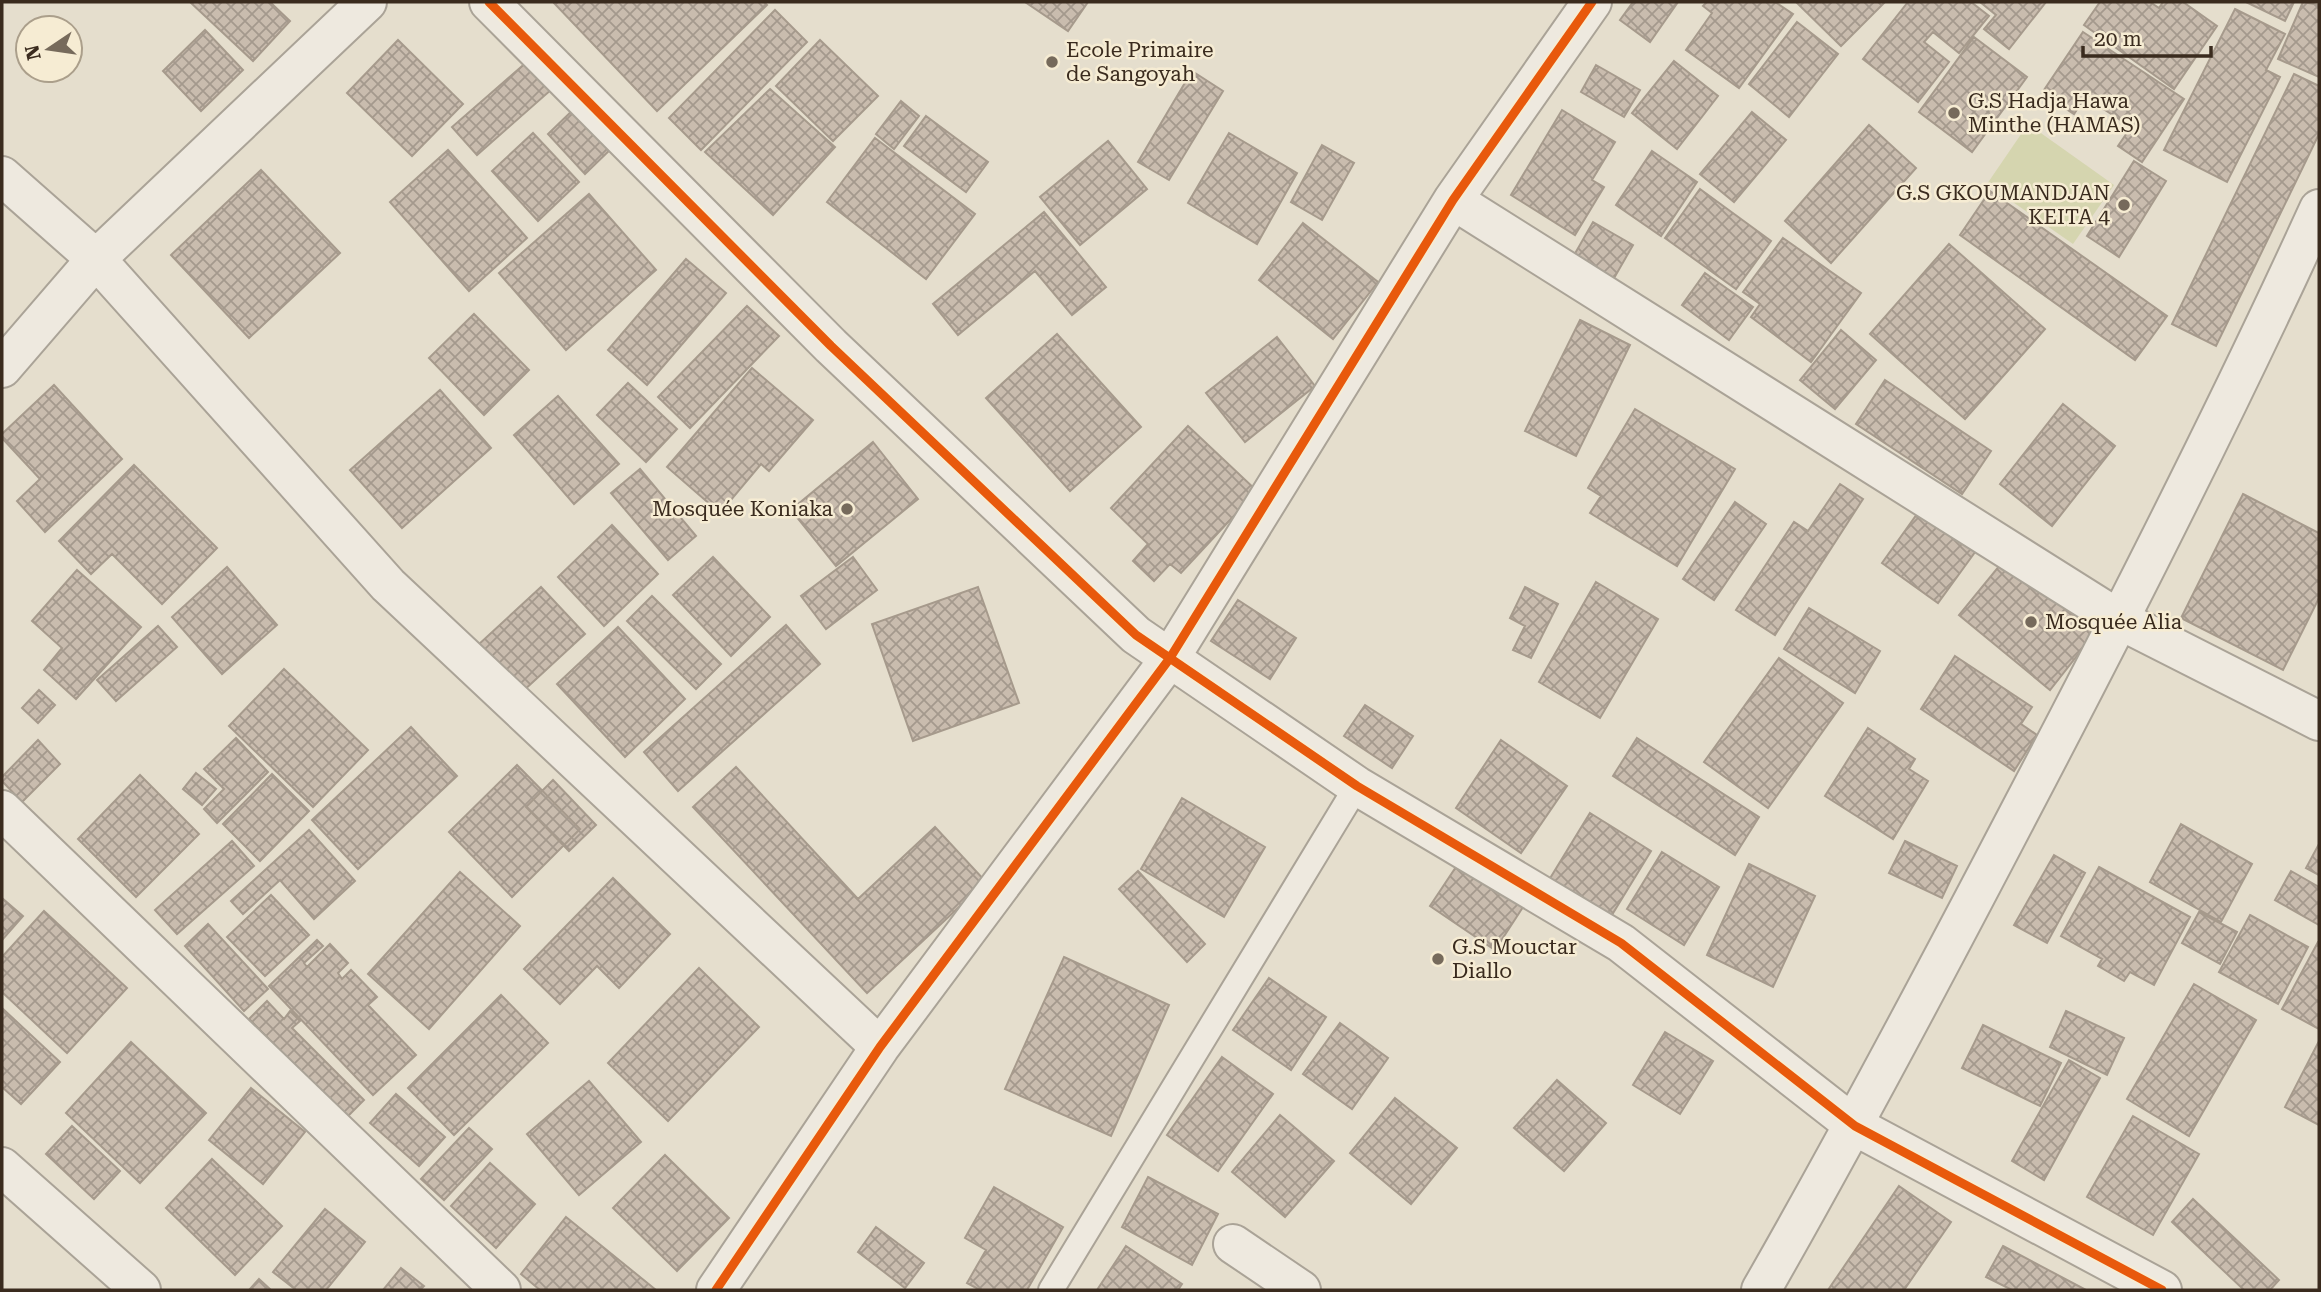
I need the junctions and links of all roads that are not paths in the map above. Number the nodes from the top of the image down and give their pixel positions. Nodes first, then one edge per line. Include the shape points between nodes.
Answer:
1 (367, 2) edge
2 (489, 2) edge
3 (1592, 2) edge
4 (2, 176) edge
5 (1453, 200) junction
6 (2319, 209) edge
7 (96, 259) junction
8 (2, 368) edge
9 (2120, 620) junction
10 (1170, 658) junction
11 (2319, 722) edge
12 (1357, 786) junction
13 (2, 810) edge
14 (880, 1047) junction
15 (1855, 1126) junction
16 (2, 1167) edge
17 (1233, 1244) dead end
18 (141, 1290) edge
19 (501, 1290) edge
20 (716, 1290) edge
21 (1051, 1290) edge
22 (1301, 1290) edge
23 (1761, 1290) edge
24 (2162, 1290) edge

1 - 7 street
2 - 10 street via 831,346 1136,635
3 - 5 street
4 - 7 street
5 - 9 street
5 - 10 street
6 - 9 street
7 - 8 street
7 - 14 street via 388,585
9 - 11 street
9 - 15 street
10 - 12 street
10 - 14 street
12 - 15 street via 1621,943
12 - 21 lane
13 - 19 street
14 - 20 street
15 - 23 street
15 - 24 street
16 - 18 street
17 - 22 street

